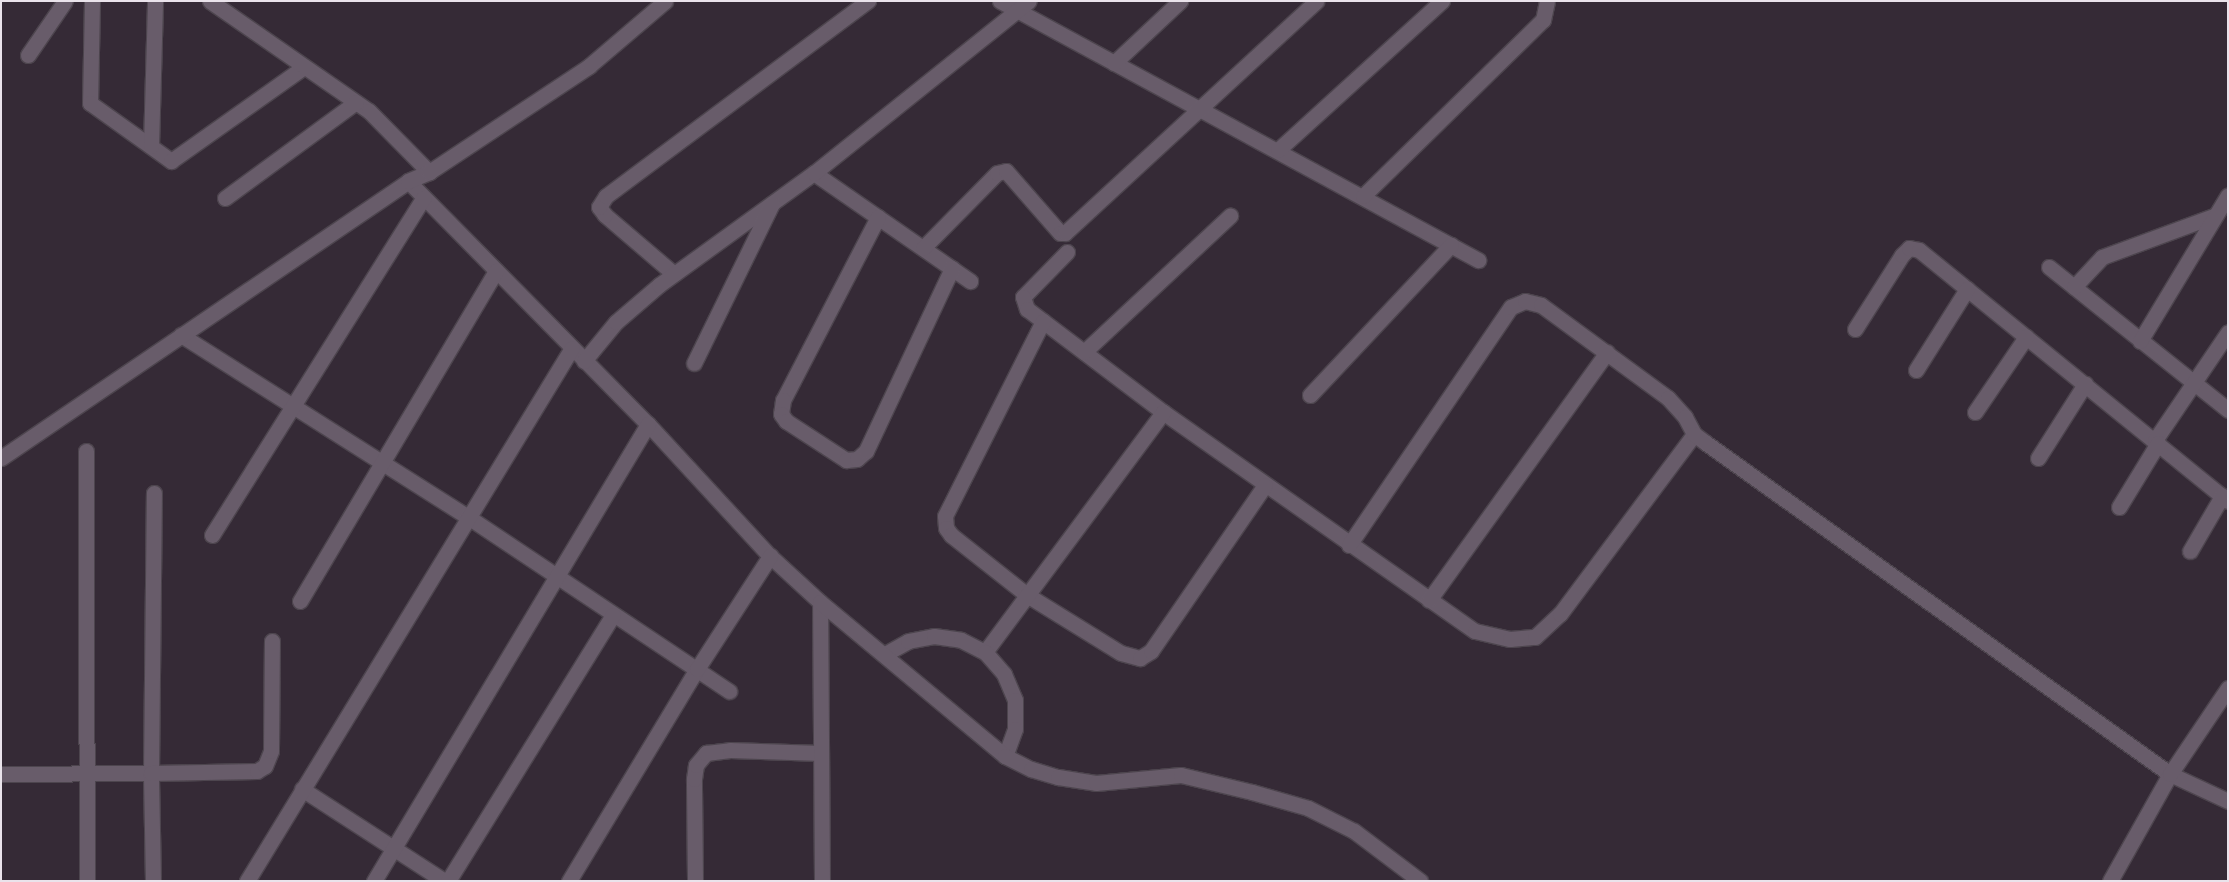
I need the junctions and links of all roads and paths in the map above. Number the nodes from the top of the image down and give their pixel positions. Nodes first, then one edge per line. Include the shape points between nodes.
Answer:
1 (65, 1) edge
2 (92, 1) edge
3 (155, 1) edge
4 (210, 1) edge
5 (665, 1) edge
6 (868, 1) edge
7 (1000, 1) edge
8 (1029, 1) edge
9 (1180, 1) edge
10 (1316, 1) edge
11 (1442, 1) edge
12 (1547, 1) edge
13 (1017, 12) junction
14 (28, 55) dead end
15 (1114, 62) junction
16 (304, 67) junction
17 (356, 102) junction
18 (1200, 107) junction
19 (151, 146) junction
20 (1278, 150) junction
21 (429, 172) junction
22 (814, 173) junction
23 (408, 181) junction
24 (2228, 195) edge
25 (1363, 196) junction
26 (225, 198) dead end
27 (423, 198) junction
28 (773, 203) junction
29 (2216, 215) junction
30 (1230, 216) dead end
31 (878, 217) junction
32 (1451, 245) junction
33 (923, 248) junction
34 (1067, 252) dead end
35 (1478, 260) dead end
36 (2049, 267) dead end
37 (952, 268) junction
38 (496, 272) junction
39 (674, 274) junction
40 (970, 281) dead end
41 (2074, 287) junction
42 (1967, 289) junction
43 (1043, 321) junction
44 (1856, 329) dead end
45 (2228, 332) edge
46 (181, 335) junction
47 (2026, 337) junction
48 (2140, 341) junction
49 (572, 348) junction
50 (1084, 352) junction
51 (1607, 352) junction
52 (584, 361) junction
53 (694, 363) dead end
54 (1916, 370) dead end
55 (2085, 384) junction
56 (2194, 385) junction
57 (1310, 395) dead end
58 (294, 407) junction
59 (2228, 410) edge
60 (1163, 412) junction
61 (1976, 412) dead end
62 (648, 424) junction
63 (1700, 439) junction
64 (2156, 442) junction
65 (86, 451) dead end
66 (1, 458) edge
67 (2038, 458) dead end
68 (384, 464) junction
69 (1265, 485) junction
70 (154, 493) dead end
71 (2225, 499) edge
72 (2118, 507) dead end
73 (468, 517) junction
74 (212, 534) dead end
75 (1349, 545) junction
76 (2190, 551) dead end
77 (770, 556) junction
78 (557, 578) junction
79 (1027, 595) junction
80 (1429, 600) junction
81 (300, 601) dead end
82 (820, 602) junction
83 (613, 615) junction
84 (272, 641) dead end
85 (985, 652) junction
86 (885, 654) junction
87 (697, 669) junction
88 (2228, 688) edge
89 (729, 691) dead end
90 (821, 753) junction
91 (1005, 756) junction
92 (151, 772) junction
93 (1, 774) edge
94 (87, 774) junction
95 (2170, 774) junction
96 (302, 789) junction
97 (2228, 801) edge
98 (392, 850) junction
99 (87, 881) edge
100 (153, 881) edge
101 (247, 881) edge
102 (374, 881) edge
103 (444, 881) edge
104 (448, 881) edge
105 (568, 881) edge
106 (695, 881) edge
107 (822, 881) edge
108 (1420, 881) edge
109 (2110, 881) edge

1 - 14 street
2 - 19 street via 90,103
3 - 19 street
4 - 16 street
5 - 21 street via 589,66
6 - 39 street via 606,196 599,207 605,215
7 - 13 street
8 - 13 street
9 - 15 street
10 - 18 street
11 - 20 street
12 - 25 street via 1543,20
13 - 15 street
13 - 22 street
15 - 18 street
16 - 17 street
16 - 19 street via 171,161
17 - 21 street via 369,111
17 - 26 street
18 - 20 street
18 - 33 street via 1065,233 1060,233 1006,171 997,173
20 - 25 street
21 - 23 street
22 - 28 street
22 - 31 street
23 - 27 street
23 - 46 street
24 - 29 street
25 - 32 street
27 - 38 street
27 - 58 street
28 - 39 street
28 - 53 street
29 - 41 street via 2102,257
29 - 48 street
30 - 50 street
31 - 33 street
31 - 37 street via 783,400 781,414 786,421 846,460 857,459 866,451
32 - 35 street
32 - 57 street
33 - 37 street
34 - 43 street via 1023,296 1023,305
36 - 41 street
37 - 40 street
38 - 49 street
38 - 68 street
39 - 52 street via 616,322
41 - 48 street
42 - 44 street via 1918,250 1909,248
42 - 47 street
42 - 54 street
43 - 50 street
43 - 79 street via 945,516 946,528 951,535
45 - 56 street
46 - 58 street
46 - 66 street
47 - 55 street
47 - 61 street
48 - 56 street
49 - 52 street
49 - 73 street
50 - 60 street
51 - 63 street via 1668,398
51 - 75 street via 1541,305 1525,301 1511,307
51 - 80 street
52 - 62 street
55 - 64 street
55 - 67 street
56 - 59 street
56 - 64 street
58 - 68 street
58 - 74 street
60 - 69 street
60 - 79 street
62 - 77 street
62 - 78 street
63 - 80 street via 1560,614 1535,637 1510,640 1475,631
63 - 95 street
64 - 71 street
64 - 72 street
65 - 94 street
68 - 73 street
68 - 81 street
69 - 75 street
69 - 79 street via 1151,651 1140,658 1121,653
70 - 92 street
71 - 76 street
73 - 78 street
73 - 96 street
75 - 80 street
77 - 82 street
77 - 87 street
78 - 83 street
78 - 98 street
79 - 85 street
82 - 86 street
82 - 90 street
83 - 87 street
83 - 104 street
84 - 92 street via 271,751 265,766 257,771
85 - 86 street via 961,640 934,636 908,641
85 - 91 street via 1004,674 1015,700 1015,729
86 - 91 street
87 - 89 street
87 - 105 street
88 - 95 street
90 - 106 street via 730,750 706,753 696,764 694,779
90 - 107 street
91 - 108 street via 1058,777 1096,782 1181,775 1308,808 1354,831
92 - 94 street
92 - 100 street
93 - 94 street
94 - 99 street
95 - 97 street
95 - 109 street
96 - 98 street
96 - 101 street
98 - 102 street
98 - 103 street

